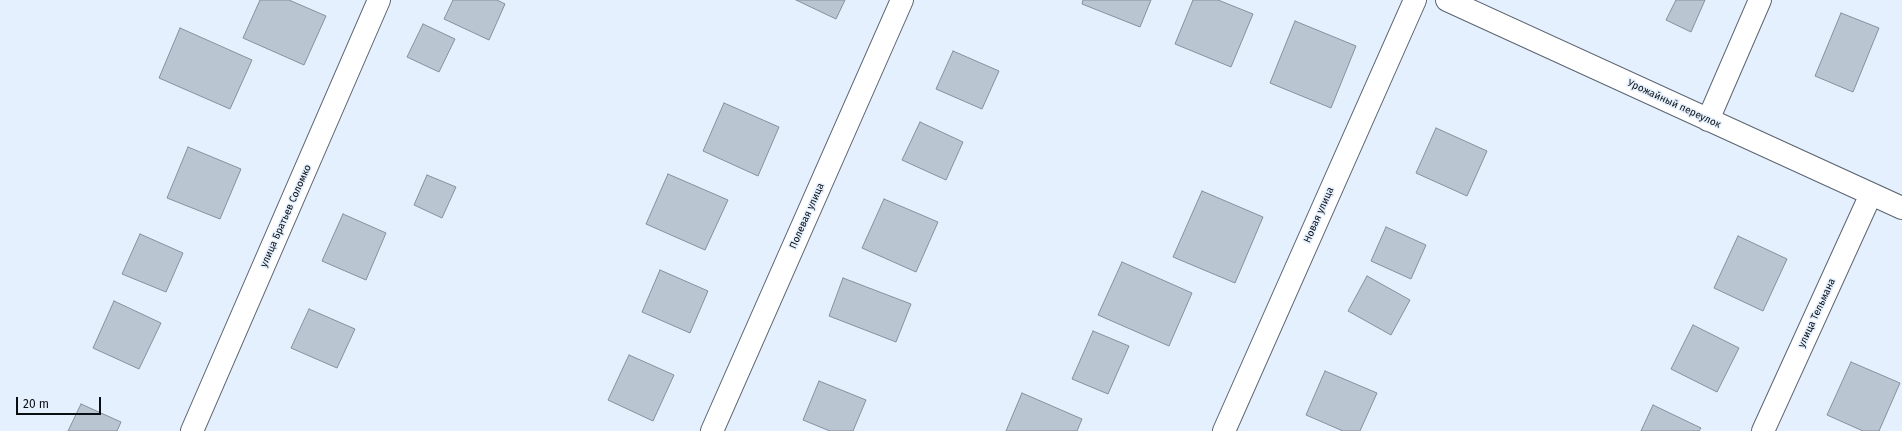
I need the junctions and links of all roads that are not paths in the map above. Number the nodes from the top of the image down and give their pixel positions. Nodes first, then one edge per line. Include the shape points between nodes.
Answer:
1 (379, 0) edge
2 (902, 0) edge
3 (1415, 0) edge
4 (1447, 0) edge
5 (1760, 0) edge
6 (1708, 120) junction
7 (1871, 194) junction
8 (1902, 208) edge
9 (192, 431) edge
10 (712, 431) edge
11 (1224, 431) edge
12 (1763, 431) edge

1 - 9 street, улица Братьев Соломко
2 - 10 street, Полевая улица
3 - 11 street, Новая улица
4 - 6 street, Урожайный переулок
5 - 6 street
6 - 7 street, Урожайный переулок
7 - 8 street, Урожайный переулок
7 - 12 street, улица Тельмана

